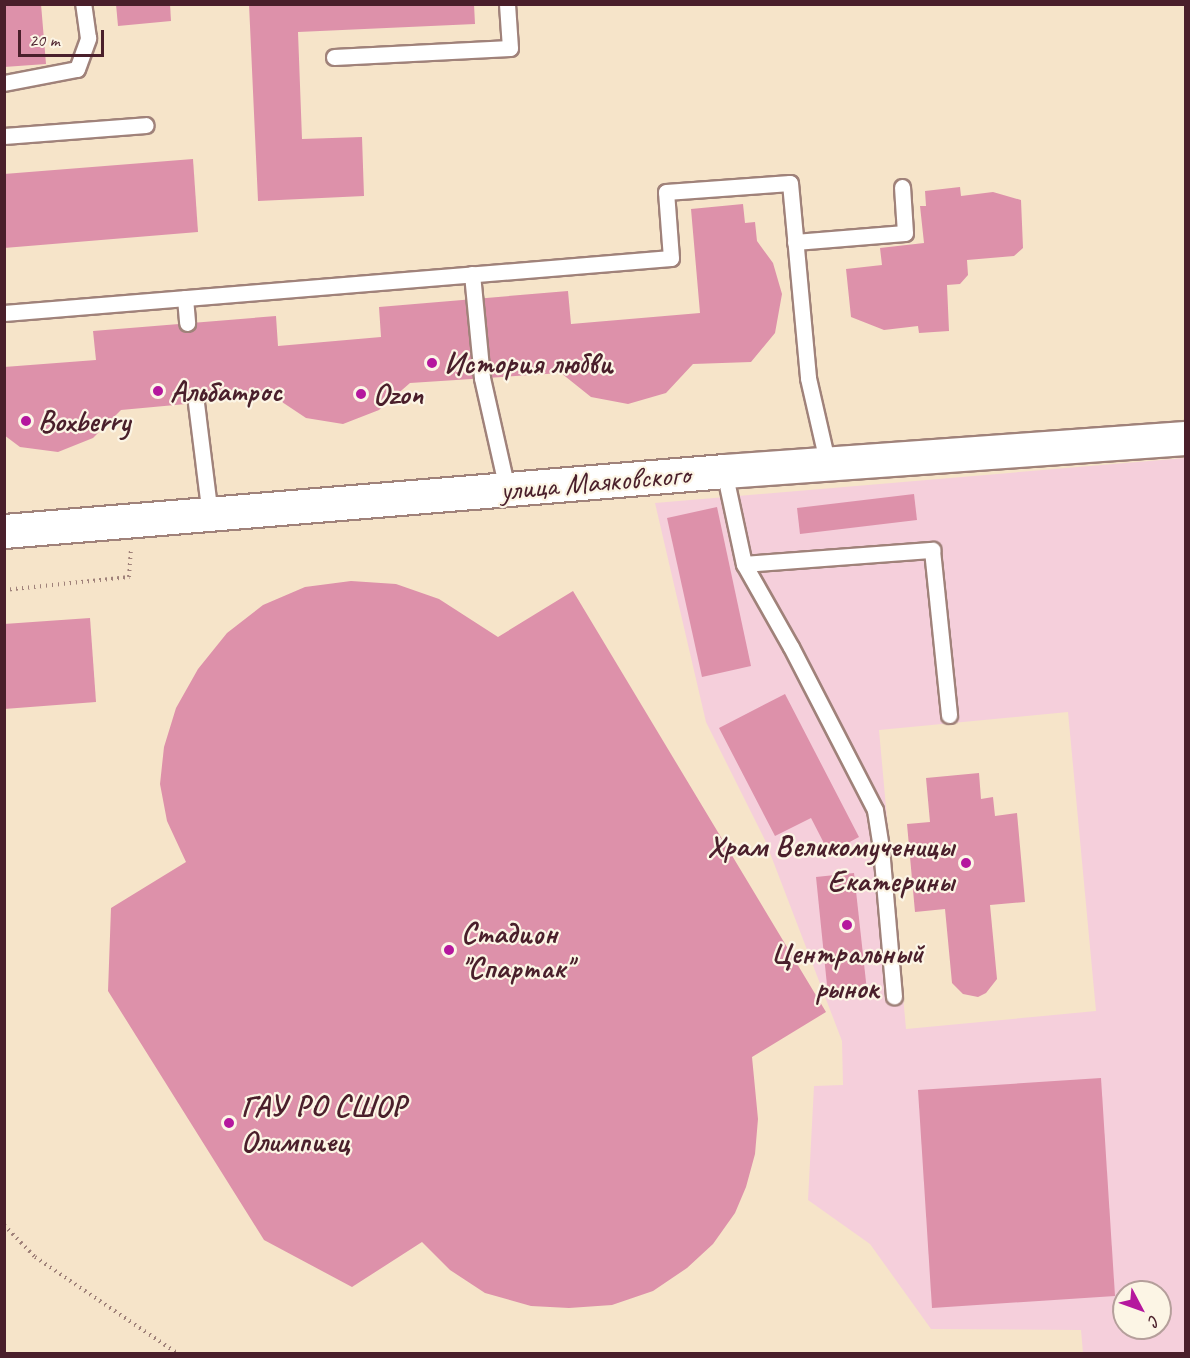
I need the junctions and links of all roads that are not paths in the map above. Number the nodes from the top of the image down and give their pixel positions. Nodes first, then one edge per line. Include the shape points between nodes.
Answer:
1 (83, 4) edge
2 (507, 4) edge
3 (334, 57) dead end
4 (4, 83) edge
5 (146, 125) dead end
6 (4, 136) edge
7 (902, 187) dead end
8 (795, 242) junction
9 (472, 274) junction
10 (185, 298) junction
11 (4, 313) edge
12 (187, 323) dead end
13 (196, 403) dead end
14 (1185, 438) edge
15 (828, 465) junction
16 (724, 471) junction
17 (507, 489) junction
18 (210, 515) junction
19 (4, 531) edge
20 (744, 564) junction
21 (949, 715) dead end
22 (894, 996) dead end

1 - 4 lane via 88,38 77,69
2 - 3 lane via 510,48
5 - 6 lane
7 - 8 lane via 905,233
8 - 9 lane via 789,183 666,192 671,258
8 - 15 lane via 808,378
9 - 10 lane
9 - 17 lane via 482,378
10 - 11 lane
10 - 12 lane
13 - 18 lane
14 - 15 street, улица Маяковского
15 - 16 street, улица Маяковского
16 - 17 street, улица Маяковского
16 - 20 lane
17 - 18 street, улица Маяковского
18 - 19 street, улица Маяковского
20 - 21 lane via 932,550
20 - 22 lane via 875,810

